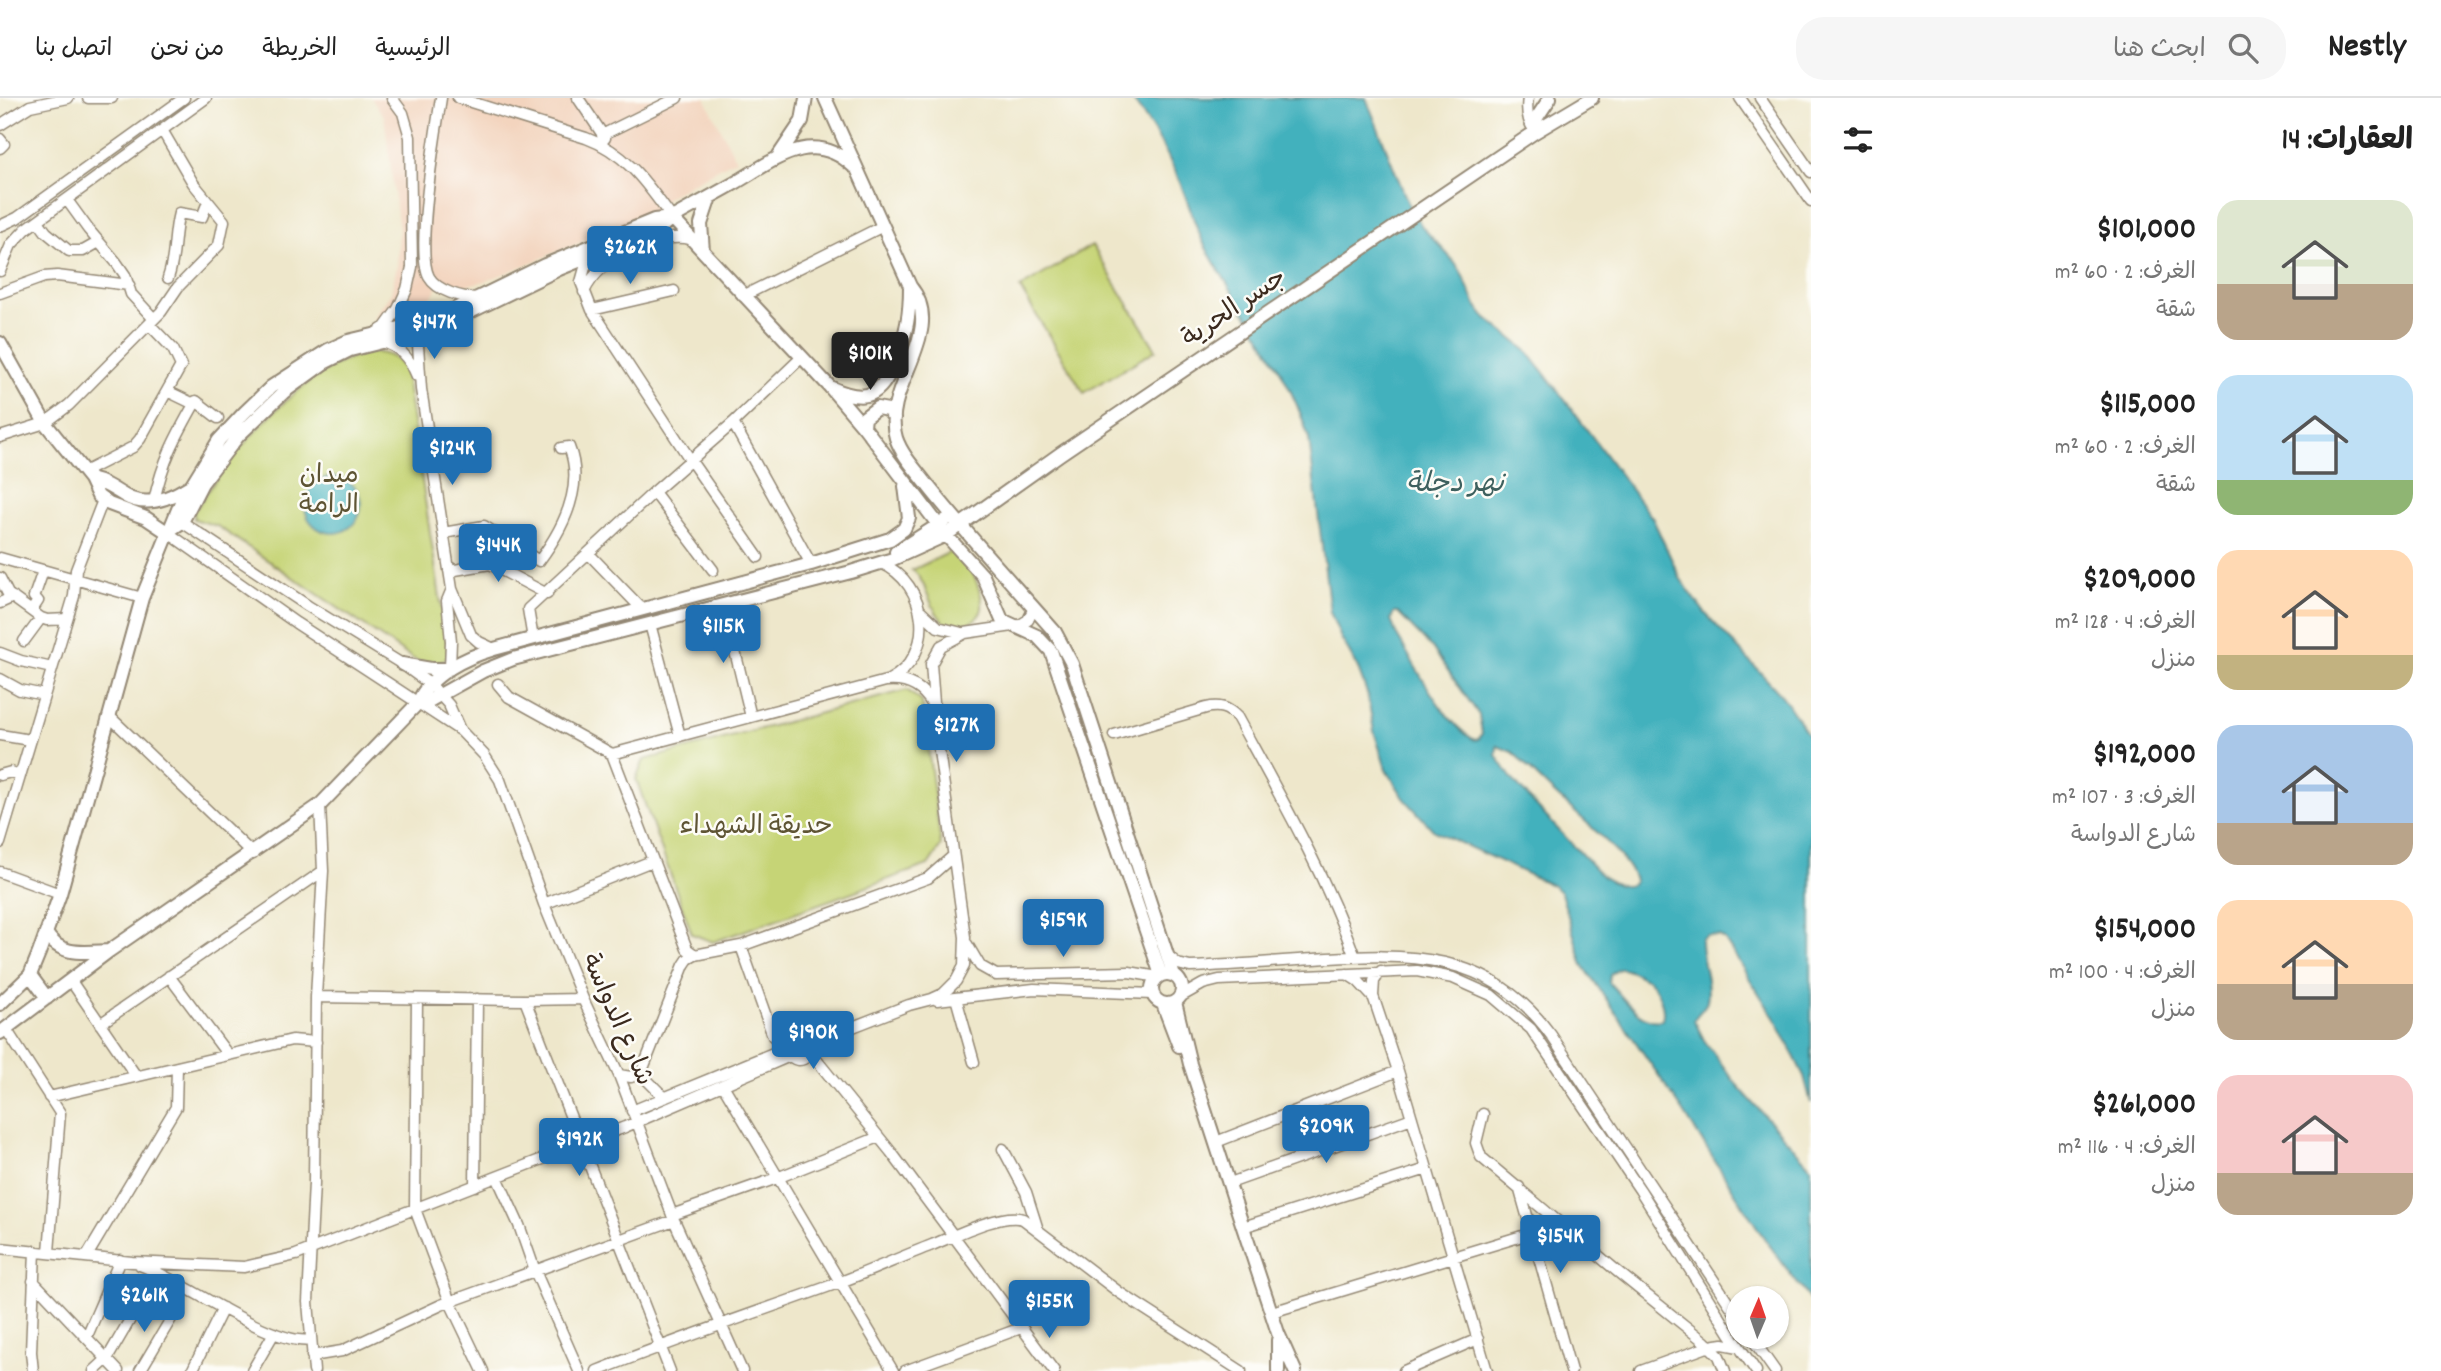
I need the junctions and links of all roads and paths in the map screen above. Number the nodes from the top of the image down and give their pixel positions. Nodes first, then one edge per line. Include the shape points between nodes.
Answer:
1 (68, 98) edge
2 (76, 98) edge
3 (88, 98) edge
4 (112, 98) edge
5 (184, 98) edge
6 (206, 98) edge
7 (392, 98) edge
8 (441, 98) edge
9 (458, 98) edge
10 (578, 98) edge
11 (677, 98) edge
12 (806, 98) edge
13 (825, 98) edge
14 (1528, 98) edge
15 (1550, 98) edge
16 (1592, 98) edge
17 (1740, 98) edge
18 (1760, 98) edge
19 (0, 125) edge
20 (163, 130) junction
21 (1535, 132) junction
22 (602, 135) junction
23 (0, 139) edge
24 (0, 148) edge
25 (614, 151) junction
26 (776, 158) junction
27 (858, 171) junction
28 (1811, 172) edge
29 (710, 197) junction
30 (67, 200) junction
31 (1811, 201) edge
32 (208, 202) junction
33 (672, 218) junction
34 (38, 220) junction
35 (0, 226) edge
36 (883, 226) junction
37 (691, 239) junction
38 (99, 242) junction
39 (704, 253) junction
40 (588, 257) junction
41 (2, 260) edge
42 (0, 271) edge
43 (168, 278) dead end
44 (129, 285) junction
45 (910, 286) junction
46 (674, 291) dead end
47 (584, 292) junction
48 (0, 293) edge
49 (484, 296) junction
50 (743, 296) junction
51 (592, 310) junction
52 (151, 322) junction
53 (423, 330) junction
54 (376, 339) junction
55 (0, 343) edge
56 (802, 357) junction
57 (830, 387) junction
58 (421, 389) junction
59 (167, 391) junction
60 (194, 404) junction
61 (218, 418) dead end
62 (894, 418) junction
63 (45, 423) junction
64 (733, 423) junction
65 (864, 427) junction
66 (0, 437) edge
67 (561, 447) dead end
68 (691, 461) junction
69 (87, 475) junction
70 (905, 482) junction
71 (188, 487) junction
72 (654, 492) junction
73 (103, 500) junction
74 (154, 501) junction
75 (178, 519) junction
76 (956, 521) junction
77 (942, 530) junction
78 (167, 532) junction
79 (443, 533) junction
80 (589, 554) junction
81 (758, 556) dead end
82 (0, 558) edge
83 (887, 561) junction
84 (811, 564) junction
85 (713, 570) dead end
86 (43, 571) junction
87 (449, 571) junction
88 (0, 578) edge
89 (77, 580) junction
90 (452, 589) junction
91 (547, 594) junction
92 (13, 597) junction
93 (142, 598) junction
94 (0, 603) edge
95 (724, 606) junction
96 (919, 608) junction
97 (1034, 608) junction
98 (642, 609) junction
99 (32, 610) junction
100 (41, 618) junction
101 (67, 619) junction
102 (650, 624) junction
103 (1011, 626) junction
104 (965, 633) junction
105 (533, 639) junction
106 (24, 641) dead end
107 (495, 649) junction
108 (0, 653) edge
109 (402, 664) junction
110 (52, 668) junction
111 (450, 669) junction
112 (0, 679) edge
113 (886, 681) junction
114 (499, 684) dead end
115 (436, 689) junction
116 (44, 695) junction
117 (418, 703) junction
118 (933, 706) junction
119 (109, 716) junction
120 (751, 717) junction
121 (461, 731) junction
122 (0, 735) edge
123 (1114, 735) dead end
124 (680, 736) junction
125 (30, 740) junction
126 (612, 754) junction
127 (0, 775) edge
128 (19, 775) junction
129 (320, 806) junction
130 (0, 843) edge
131 (253, 854) junction
132 (952, 857) junction
133 (652, 861) junction
134 (323, 871) junction
135 (0, 872) edge
136 (60, 894) junction
137 (544, 904) junction
138 (46, 933) junction
139 (965, 937) junction
140 (741, 946) junction
141 (109, 951) junction
142 (1167, 953) junction
143 (695, 955) junction
144 (1405, 956) junction
145 (1355, 957) junction
146 (1260, 963) junction
147 (1381, 971) junction
148 (1405, 971) junction
149 (1345, 973) junction
150 (30, 975) junction
151 (169, 976) junction
152 (1164, 976) junction
153 (1261, 977) junction
154 (71, 981) junction
155 (1152, 993) junction
156 (1373, 996) junction
157 (316, 997) junction
158 (47, 998) junction
159 (956, 998) junction
160 (417, 999) junction
161 (477, 999) junction
162 (583, 999) junction
163 (525, 1000) junction
164 (926, 1001) junction
165 (1173, 1001) junction
166 (0, 1004) edge
167 (100, 1024) junction
168 (3, 1031) edge
169 (316, 1042) junction
170 (810, 1048) junction
171 (789, 1049) junction
172 (228, 1055) junction
173 (974, 1062) dead end
174 (177, 1067) junction
175 (642, 1071) junction
176 (1398, 1071) junction
177 (619, 1075) junction
178 (136, 1076) junction
179 (723, 1086) junction
180 (49, 1097) junction
181 (665, 1098) junction
182 (632, 1111) junction
183 (1483, 1114) dead end
184 (1412, 1118) junction
185 (637, 1122) junction
186 (879, 1137) junction
187 (1216, 1142) junction
188 (583, 1144) junction
189 (1003, 1149) dead end
190 (1427, 1169) junction
191 (497, 1177) junction
192 (777, 1178) junction
193 (1230, 1183) junction
194 (475, 1186) junction
195 (1519, 1187) junction
196 (415, 1209) junction
197 (673, 1218) junction
198 (1243, 1227) junction
199 (1039, 1231) junction
200 (1532, 1233) junction
201 (952, 1237) junction
202 (618, 1241) junction
203 (0, 1248) edge
204 (312, 1249) junction
205 (35, 1251) junction
206 (49, 1252) junction
207 (87, 1256) junction
208 (1451, 1256) junction
209 (120, 1260) junction
210 (132, 1262) junction
211 (535, 1271) junction
212 (157, 1273) junction
213 (33, 1281) junction
214 (840, 1282) junction
215 (141, 1299) junction
216 (1726, 1299) edge
217 (450, 1302) junction
218 (223, 1308) junction
219 (1272, 1312) junction
220 (1723, 1323) junction
221 (719, 1324) junction
222 (1021, 1328) junction
223 (1726, 1328) edge
224 (274, 1333) junction
225 (1278, 1333) junction
226 (86, 1336) junction
227 (1478, 1339) junction
228 (311, 1340) junction
229 (1726, 1345) edge
230 (660, 1346) junction
231 (1710, 1346) junction
232 (1740, 1349) edge
233 (1759, 1349) edge
234 (312, 1355) junction
235 (107, 1359) junction
236 (1646, 1370) edge
237 (33, 1371) edge
238 (94, 1371) edge
239 (118, 1371) edge
240 (140, 1371) edge
241 (192, 1371) edge
242 (252, 1371) edge
243 (314, 1371) edge
244 (483, 1371) edge
245 (579, 1371) edge
246 (597, 1371) edge
247 (670, 1371) edge
248 (741, 1371) edge
249 (894, 1371) edge
250 (905, 1371) edge
251 (1054, 1371) edge
252 (1241, 1371) edge
253 (1278, 1371) edge
254 (1295, 1371) edge
255 (1404, 1371) edge
256 (1488, 1371) edge
257 (1571, 1371) edge
258 (1725, 1371) edge
259 (1756, 1371) edge
260 (1775, 1371) edge

1 - 2 street
1 - 19 street via 30,106
3 - 4 street
5 - 35 street
6 - 20 street
7 - 54 street via 411,137 412,267 398,309
8 - 49 street via 429,187 425,266 432,282 449,292 468,298
9 - 25 street
10 - 22 street
11 - 22 street
12 - 26 main road via 802,121
13 - 27 main road
14 - 21 street via 1527,116
15 - 21 main road via 1534,122
16 - 21 main road, جسر الحرية
17 - 31 street
18 - 28 street
20 - 30 street
20 - 32 street
21 - 76 main road, جسر الحرية
22 - 25 street
23 - 24 street via 4,144
25 - 33 street via 636,170
26 - 27 main road via 797,149 820,149 841,157
26 - 29 main road
27 - 36 main road
29 - 33 main road
29 - 39 main road via 701,224
30 - 34 street
30 - 38 street
32 - 43 street via 202,217 179,213
32 - 52 street via 224,221 219,245
33 - 37 main road
33 - 40 main road via 660,228
33 - 49 main road via 654,220 581,250
34 - 38 street via 69,251 83,251
34 - 41 street via 16,239
36 - 45 main road
36 - 50 street
37 - 39 main road
37 - 47 street via 666,238 614,257 596,272
38 - 44 street
39 - 50 main road
40 - 47 street via 582,277
40 - 53 main road
41 - 42 street
44 - 48 street via 57,276
44 - 52 street
45 - 57 main road via 907,331 885,384 859,397
45 - 62 main road via 919,300 923,324
46 - 51 street
47 - 51 street
49 - 54 main road
50 - 56 main road
51 - 68 street
52 - 59 street via 181,366
52 - 63 street via 69,405
53 - 54 main road
53 - 58 street via 418,345
54 - 58 street via 403,353
54 - 71 main road via 328,350 271,387 231,426
54 - 75 main road via 324,363 272,402 218,459
55 - 63 main road
56 - 57 main road
56 - 64 street
57 - 65 main road
58 - 79 street
59 - 60 street
59 - 69 street via 133,447
60 - 61 street via 196,401
60 - 74 street via 170,446
62 - 65 main road via 888,410 877,408 865,417
62 - 76 main road via 901,448
63 - 66 street
63 - 69 main road
64 - 68 street
64 - 84 street
65 - 70 main road
67 - 79 street via 569,447 574,460 570,505 539,561 484,526
68 - 72 street
68 - 81 street
69 - 73 main road
69 - 74 main road via 135,500
70 - 77 main road
70 - 84 main road via 909,512 900,533
71 - 74 main road
71 - 75 main road
72 - 80 street
72 - 85 street
73 - 78 main road
73 - 89 street via 76,570
75 - 78 main road
75 - 109 street
76 - 77 main road, جسر الحرية
76 - 97 main road
77 - 83 main road, جسر الحرية via 899,549
77 - 103 main road via 983,576 999,616
78 - 93 main road
78 - 117 street, شارع الدواسة
79 - 87 street
80 - 91 street
80 - 98 street
82 - 86 street
83 - 95 main road
83 - 96 street via 903,577
84 - 98 main road
86 - 89 street
86 - 99 street
87 - 90 street
87 - 91 street via 489,564
88 - 92 street
89 - 93 street
89 - 101 street
90 - 107 street via 471,635
90 - 111 street via 447,601
91 - 105 street via 528,610
92 - 94 street
92 - 99 street
93 - 119 main road
95 - 102 main road
95 - 120 street
96 - 104 street via 938,627
96 - 113 street via 922,630 917,651 904,669
97 - 103 street via 1028,620
97 - 142 main road via 1070,657
98 - 105 main road
99 - 100 street
100 - 101 street
100 - 106 street
101 - 110 street
102 - 115 main road via 507,661
102 - 124 street
103 - 104 street
103 - 152 main road via 1037,636 1054,657
104 - 118 street via 941,646 932,659
105 - 107 main road
107 - 111 main road
108 - 110 street
109 - 111 main road
109 - 115 street
110 - 116 street
111 - 115 main road
112 - 116 street via 20,690
113 - 118 street via 910,683 924,692
113 - 120 street
114 - 126 street via 509,697
115 - 117 main road via 421,696
115 - 121 street, شارع الدواسة
116 - 125 street
117 - 121 street, شارع الدواسة
117 - 129 main road
118 - 132 street
119 - 131 street
119 - 136 main road
120 - 124 street
121 - 137 street, شارع الدواسة via 500,779
122 - 125 street
123 - 145 street via 1206,708 1229,709 1301,832 1336,904
124 - 126 street
125 - 128 street
126 - 133 street
127 - 128 street
128 - 130 street
129 - 131 main road
129 - 134 street
131 - 141 main road
132 - 139 street
132 - 140 street via 928,878
133 - 137 street
133 - 143 street via 687,949
134 - 151 street
134 - 157 street
135 - 136 street
136 - 138 main road
137 - 162 street, شارع الدواسة
138 - 141 main road via 66,951
138 - 150 main road
139 - 152 street via 980,965 996,975 1129,972
139 - 164 street via 965,961 959,976 943,994
140 - 143 street
140 - 171 street via 773,1036
141 - 154 main road
142 - 146 street via 1185,967
142 - 152 main road
143 - 175 street via 684,965
144 - 145 street
144 - 148 street
144 - 216 street via 1477,972 1527,1006 1551,1035
145 - 146 street
146 - 153 street
147 - 148 street
147 - 149 street
147 - 156 street via 1374,981
148 - 220 street via 1436,974 1473,986 1498,1000 1531,1029
149 - 153 street
149 - 156 street
150 - 158 main road
150 - 166 main road
151 - 167 street
151 - 172 street
152 - 155 main road via 1152,986
152 - 165 main road via 1181,985
153 - 165 street via 1208,982
154 - 158 main road
154 - 167 street
155 - 159 street via 1034,989
155 - 165 main road via 1156,1000
156 - 176 street
157 - 160 street
157 - 169 street
158 - 168 main road
159 - 164 street
159 - 173 street
160 - 161 street
160 - 196 street
161 - 163 street
161 - 194 street
162 - 163 street
162 - 177 street, شارع الدواسة
163 - 188 street
164 - 170 street via 909,1004
165 - 187 main road via 1184,1056
167 - 178 street
168 - 180 street
169 - 172 street via 292,1040
169 - 204 street
170 - 171 street via 802,1060
170 - 171 street via 806,1039 799,1037
170 - 186 street
171 - 179 street
171 - 181 street
172 - 174 street
174 - 178 street
174 - 207 street via 176,1107
175 - 177 street via 631,1077
175 - 181 street
176 - 184 street
176 - 187 street
177 - 182 street, شارع الدواسة
178 - 180 street
179 - 185 street
179 - 192 street
180 - 206 street via 60,1113
181 - 182 street
182 - 185 street, شارع الدواسة
183 - 195 street via 1478,1150
184 - 190 street
184 - 193 street
185 - 188 street
185 - 197 street, شارع الدواسة
186 - 192 street
186 - 201 street
187 - 193 main road
188 - 191 street
188 - 202 street
189 - 199 street via 1026,1192
190 - 198 street
190 - 208 street
191 - 194 street
191 - 211 street
192 - 197 street
192 - 214 street
193 - 198 main road
194 - 196 street
195 - 200 street
195 - 231 street
196 - 204 street
196 - 217 street
197 - 202 street
197 - 221 street, شارع الدواسة
198 - 219 main road
199 - 201 street via 1016,1216
199 - 252 street via 1120,1293
200 - 208 street
200 - 257 street
201 - 214 street
201 - 222 street
202 - 211 street
202 - 230 street
203 - 205 street
204 - 210 street via 244,1266
204 - 228 street
205 - 206 street
205 - 213 street
206 - 207 street
207 - 209 street
208 - 219 street
208 - 227 street
209 - 210 street
209 - 226 street
210 - 212 street
211 - 217 street
211 - 245 street
212 - 215 street
212 - 218 street
213 - 226 street
213 - 237 street
214 - 221 street
214 - 249 street
215 - 235 street
215 - 240 street via 172,1317
217 - 234 street via 342,1351
217 - 244 street
218 - 224 street
218 - 241 street
219 - 225 main road
220 - 223 street
220 - 231 street via 1719,1339
221 - 230 street
221 - 248 street, شارع الدواسة
222 - 250 street
222 - 251 street
224 - 228 street
224 - 242 street
225 - 253 main road
225 - 254 main road
226 - 235 street
227 - 255 street
227 - 256 street
228 - 234 street
229 - 231 street
230 - 246 street
230 - 247 street
231 - 236 street
231 - 258 street
232 - 259 street
233 - 260 street
234 - 243 street
235 - 238 street
235 - 239 street

